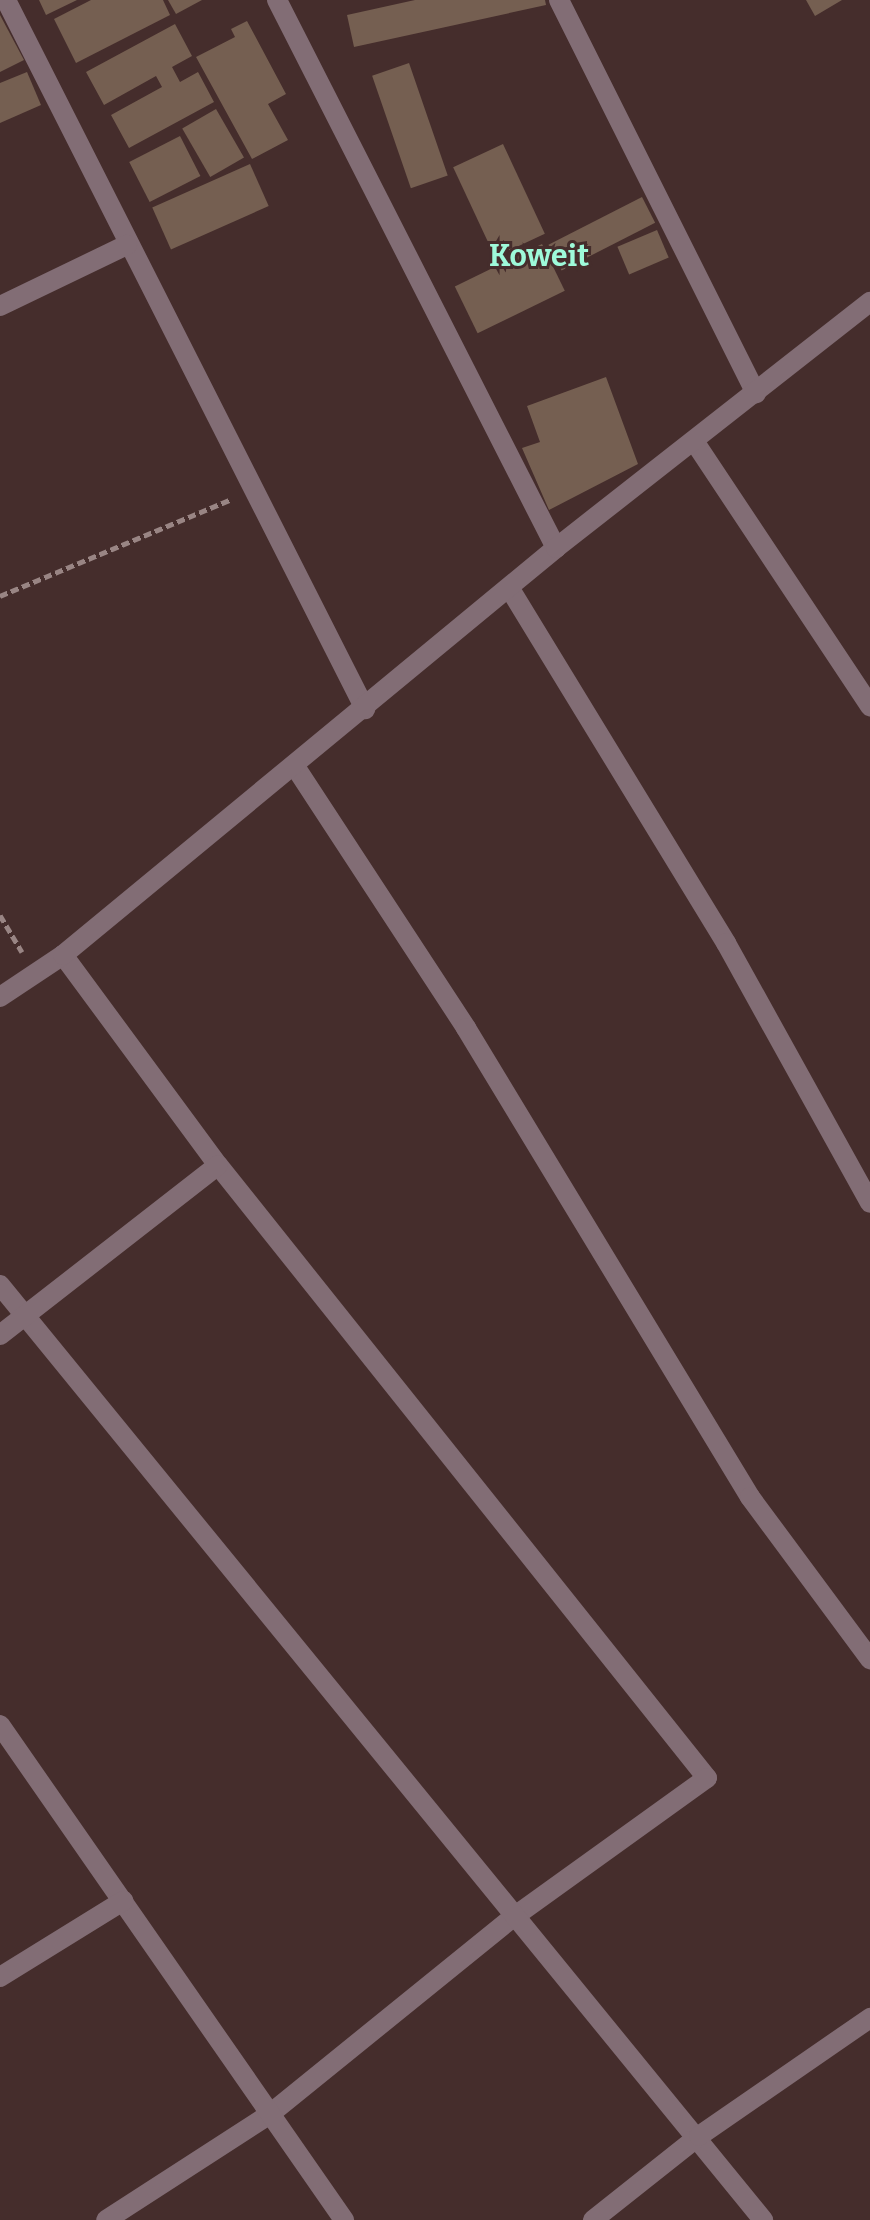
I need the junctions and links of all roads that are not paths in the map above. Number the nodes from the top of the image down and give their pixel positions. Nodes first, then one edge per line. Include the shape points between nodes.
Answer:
1 (6, 0) edge
2 (277, 0) edge
3 (559, 0) edge
4 (127, 245) junction
5 (870, 302) edge
6 (0, 306) edge
7 (756, 393) junction
8 (696, 444) junction
9 (556, 548) junction
10 (510, 589) junction
11 (869, 700) edge
12 (365, 709) junction
13 (296, 768) junction
14 (63, 955) junction
15 (0, 997) edge
16 (218, 1165) junction
17 (870, 1203) edge
18 (0, 1285) edge
19 (23, 1316) junction
20 (0, 1335) edge
21 (870, 1659) edge
22 (0, 1725) edge
23 (123, 1901) junction
24 (512, 1918) junction
25 (0, 1977) edge
26 (870, 2018) edge
27 (270, 2114) junction
28 (699, 2136) junction
29 (106, 2220) edge
30 (344, 2220) edge
31 (593, 2220) edge
32 (763, 2220) edge

1 - 4 street
2 - 9 street
3 - 7 street
4 - 6 street
4 - 12 street via 249,492
5 - 7 street
7 - 8 street
8 - 9 street
8 - 11 street
9 - 10 street
10 - 12 street
10 - 17 street via 726,943
12 - 13 street
13 - 14 street
13 - 21 street via 466,1028 750,1497
14 - 15 street
14 - 16 street
16 - 19 street
16 - 24 street via 705,1770 703,1785
18 - 19 street
19 - 20 street
19 - 24 street
22 - 23 street
23 - 25 street
23 - 27 street
24 - 27 street
24 - 28 street
26 - 28 street
27 - 29 street
27 - 30 street
28 - 31 street
28 - 32 street

